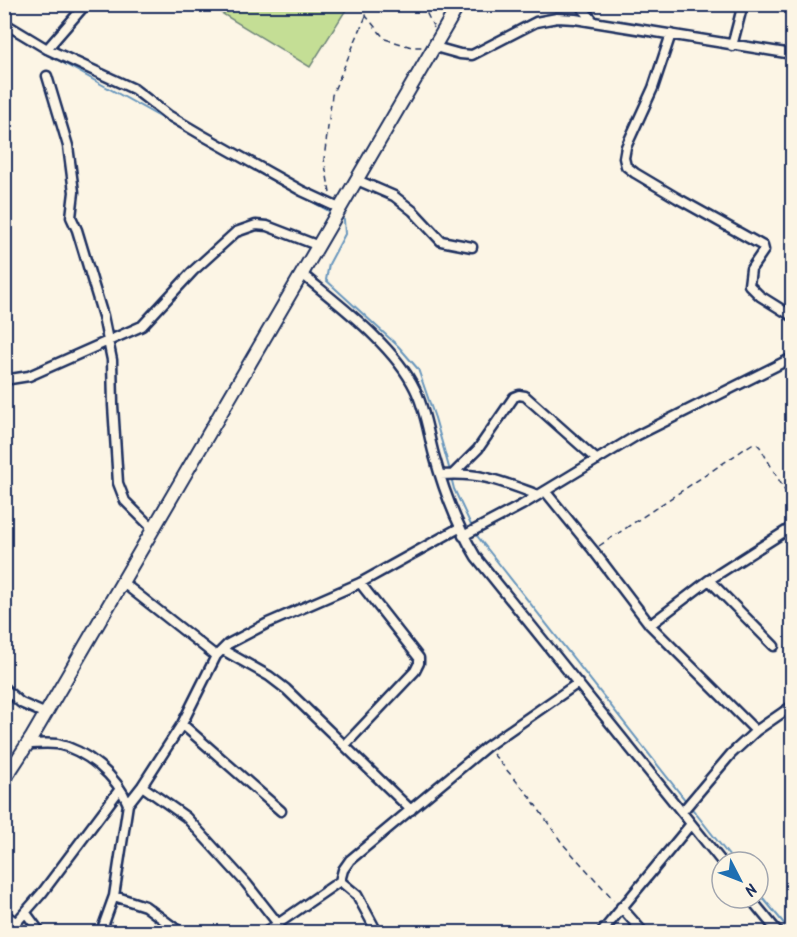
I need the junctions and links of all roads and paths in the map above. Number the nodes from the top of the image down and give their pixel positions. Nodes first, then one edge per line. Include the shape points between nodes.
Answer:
1 (86, 4) edge
2 (368, 4) edge
3 (422, 4) edge
4 (459, 4) edge
5 (579, 4) edge
6 (743, 4) edge
7 (366, 16) junction
8 (594, 22) junction
9 (4, 23) edge
10 (671, 34) junction
11 (437, 42) junction
12 (732, 46) junction
13 (47, 49) junction
14 (792, 54) edge
15 (47, 76) dead end
16 (357, 180) junction
17 (336, 207) junction
18 (319, 246) junction
19 (472, 247) dead end
20 (302, 274) junction
21 (792, 316) edge
22 (109, 342) junction
23 (792, 358) edge
24 (4, 380) edge
25 (597, 460) junction
26 (453, 474) junction
27 (440, 475) junction
28 (541, 493) junction
29 (792, 503) edge
30 (792, 527) edge
31 (154, 530) junction
32 (461, 532) junction
33 (593, 550) junction
34 (709, 580) junction
35 (122, 582) junction
36 (360, 583) junction
37 (650, 625) junction
38 (774, 646) dead end
39 (223, 650) junction
40 (216, 656) junction
41 (578, 683) junction
42 (4, 688) edge
43 (792, 706) edge
44 (46, 714) junction
45 (182, 724) junction
46 (756, 731) junction
47 (28, 744) junction
48 (345, 745) junction
49 (486, 747) junction
50 (4, 780) edge
51 (142, 786) junction
52 (120, 789) junction
53 (128, 804) junction
54 (411, 810) junction
55 (281, 811) dead end
56 (682, 812) junction
57 (691, 824) junction
58 (712, 850) edge
59 (340, 881) junction
60 (114, 896) junction
61 (621, 907) junction
62 (760, 910) edge
63 (4, 914) edge
64 (26, 914) junction
65 (17, 923) junction
66 (279, 925) junction
67 (8, 933) edge
68 (40, 933) edge
69 (101, 933) edge
70 (180, 933) edge
71 (266, 933) edge
72 (377, 933) edge
73 (602, 933) edge
74 (643, 933) edge
75 (778, 933) edge

1 - 13 street
2 - 7 path
3 - 11 path
4 - 11 main road
5 - 8 street
6 - 12 street
7 - 11 path via 385,39 412,47
7 - 17 path via 330,106 324,159
8 - 10 street
8 - 11 street via 547,19 472,55 460,54
9 - 13 street
10 - 12 street
10 - 21 street via 653,88 626,147 626,165 763,246 751,269 749,285
11 - 16 main road
12 - 14 street
13 - 17 street via 134,89 202,135
15 - 22 street via 68,146 74,192 71,217
16 - 17 main road
16 - 19 street via 394,196 441,241
17 - 18 main road
18 - 20 main road
18 - 22 street via 267,226 256,225 236,232 142,326
20 - 27 street via 390,352 405,371 421,402
20 - 31 main road
22 - 24 street via 28,376
22 - 31 street via 118,483 125,501
23 - 25 street via 636,436
25 - 26 street via 525,396 519,395
25 - 28 street
26 - 27 street
26 - 28 street via 485,476
27 - 32 street
28 - 32 street
28 - 33 street
29 - 33 path via 756,443
30 - 34 street
31 - 35 main road
32 - 36 street
32 - 41 street via 476,557
33 - 37 street
34 - 37 street
34 - 38 street
35 - 40 street
35 - 44 main road
36 - 39 street via 268,623
36 - 48 street via 420,663
37 - 46 street
39 - 40 street
39 - 48 street via 286,689
40 - 45 street
41 - 49 street
41 - 56 street
42 - 44 street via 21,703
43 - 46 street
44 - 47 main road
45 - 51 street
45 - 55 street
46 - 56 street
47 - 50 main road
47 - 52 street via 56,744 73,750 104,769
48 - 54 street
49 - 54 street
49 - 61 path via 530,797 562,843
51 - 53 street
51 - 66 street via 186,817
52 - 53 street
52 - 64 street
53 - 60 street
54 - 59 street via 350,860
56 - 57 street
57 - 58 street
57 - 61 street
59 - 66 street
59 - 72 street via 357,895
60 - 69 street
60 - 70 street via 145,906
61 - 73 street
61 - 74 street
62 - 75 street
63 - 65 street
64 - 65 street
64 - 68 street
65 - 67 street
66 - 71 street

